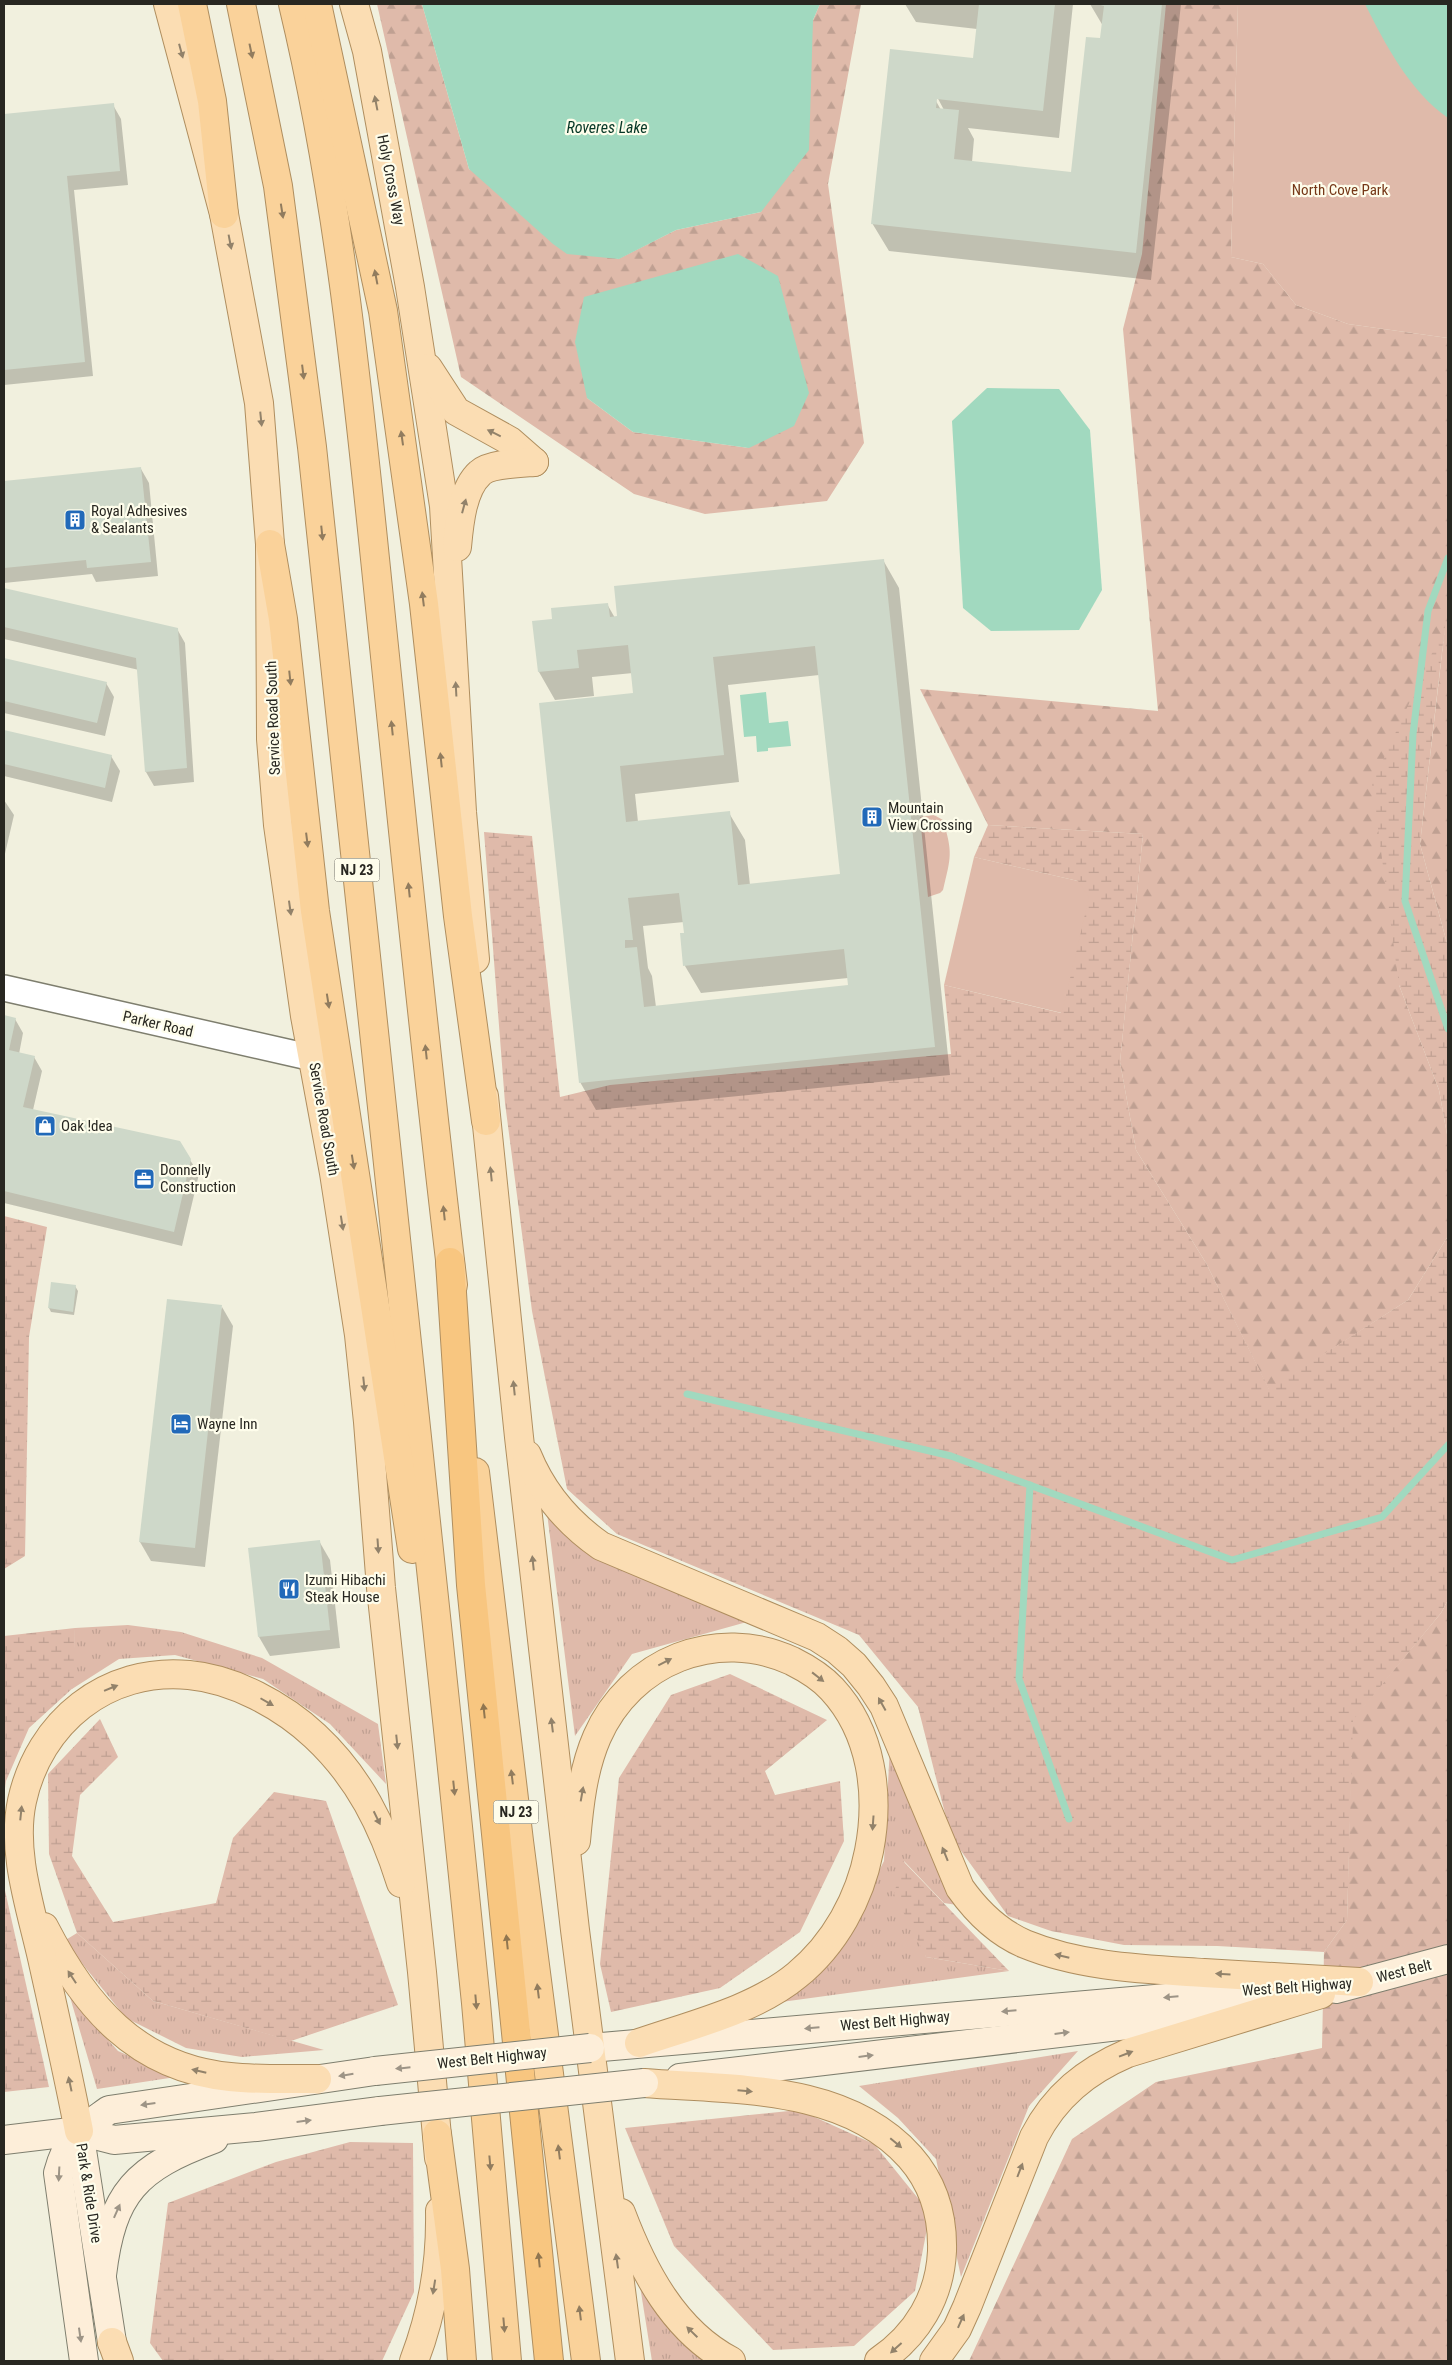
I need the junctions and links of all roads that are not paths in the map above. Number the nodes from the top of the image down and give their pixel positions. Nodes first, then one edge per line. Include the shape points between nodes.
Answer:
1 (168, 4) edge
2 (192, 4) edge
3 (240, 4) edge
4 (293, 4) edge
5 (317, 4) edge
6 (354, 4) edge
7 (224, 214) junction
8 (422, 358) junction
9 (270, 544) junction
10 (451, 606) junction
11 (4, 988) edge
12 (313, 1058) junction
13 (486, 1121) junction
14 (450, 1262) junction
15 (519, 1437) junction
16 (449, 1739) junction
17 (22, 1862) junction
18 (575, 1930) junction
19 (1448, 1959) edge
20 (422, 1972) junction
21 (1359, 1982) junction
22 (1321, 1994) junction
23 (639, 2043) junction
24 (317, 2079) junction
25 (644, 2083) junction
26 (256, 2127) junction
27 (79, 2132) junction
28 (600, 2132) junction
29 (438, 2134) junction
30 (4, 2140) edge
31 (102, 2275) junction
32 (115, 2352) edge
33 (84, 2361) edge
34 (414, 2361) edge
35 (462, 2361) edge
36 (507, 2361) edge
37 (549, 2361) edge
38 (586, 2361) edge
39 (630, 2361) edge
40 (730, 2361) edge
41 (879, 2361) edge
42 (934, 2361) edge

1 -> 7 main road, Service Road South
2 - 7 highway via 212,101
3 -> 16 highway, NJ 23 via 278,186 305,382
14 -> 4 highway, NJ 23 via 349,321 328,177
13 -> 5 highway via 458,916 424,604 384,320
8 -> 6 main road, Holy Cross Way via 368,61
7 -> 9 main road, Service Road South via 259,402
8 - 10 main road, Holy Cross Way via 444,506
10 -> 8 main road via 458,528 469,488 480,472 534,462 510,441 456,412
9 -> 12 main road, Service Road South via 271,739 278,825
9 -> 16 highway via 283,619 315,911 391,1419 418,1585
13 -> 10 main road via 462,812
11 - 12 street, Parker Road
12 -> 20 main road, Service Road South via 359,1335
15 -> 13 main road
37 -> 14 highway via 471,1585
38 -> 14 highway, NJ 23 via 519,1841
18 -> 15 main road
21 -> 15 main road via 1158,1970 1088,1962 1024,1943 998,1928 975,1909 960,1888 884,1706 854,1666 837,1650 796,1626 601,1546 577,1530 558,1507 530,1462
16 -> 36 highway, NJ 23
17 -> 20 main road via 19,1830 28,1777 56,1729 75,1710 98,1693 160,1674 190,1675 222,1682 284,1712 314,1735 360,1787 390,1850
24 -> 17 main road via 228,2077 194,2070 141,2048 94,2007 58,1955 31,1896
27 -> 17 main road
18 -> 23 main road via 578,1818 588,1761 597,1736 624,1693 662,1663 686,1653 737,1647 781,1656 800,1665 831,1688 856,1722 864,1741 873,1787 870,1844 864,1871 848,1911 819,1954 798,1975 772,1993 742,2007
18 - 28 main road
19 - 21 main road, West Belt
20 - 29 main road
21 - 22 main road, West Belt Highway
21 -> 23 main road, West Belt Highway
25 -> 22 main road, West Belt Highway via 1246,2011
42 -> 22 main road via 957,2329 1034,2137 1061,2096 1103,2064 1128,2053
23 -> 24 main road, West Belt Highway, bridge
24 -> 27 main road, West Belt Highway via 109,2110
26 -> 25 main road, West Belt Highway, bridge
25 -> 41 main road via 762,2092 827,2105 856,2116 881,2131 920,2169 932,2190 939,2213 942,2234 939,2275 928,2310 918,2325
26 - 27 main road, West Belt Highway via 114,2140
31 -> 26 main road via 110,2229 118,2208 128,2190 146,2172 190,2148
27 - 30 main road, West Belt Highway
27 - 31 main road, Park & Ride Drive
27 -> 33 main road, Park & Ride Drive via 64,2150 58,2173
39 -> 28 main road
40 -> 28 main road via 700,2340 678,2319 647,2272 612,2188
29 -> 34 main road via 438,2254 428,2316
29 - 35 highway via 455,2269
31 - 32 main road, Park & Ride Drive

